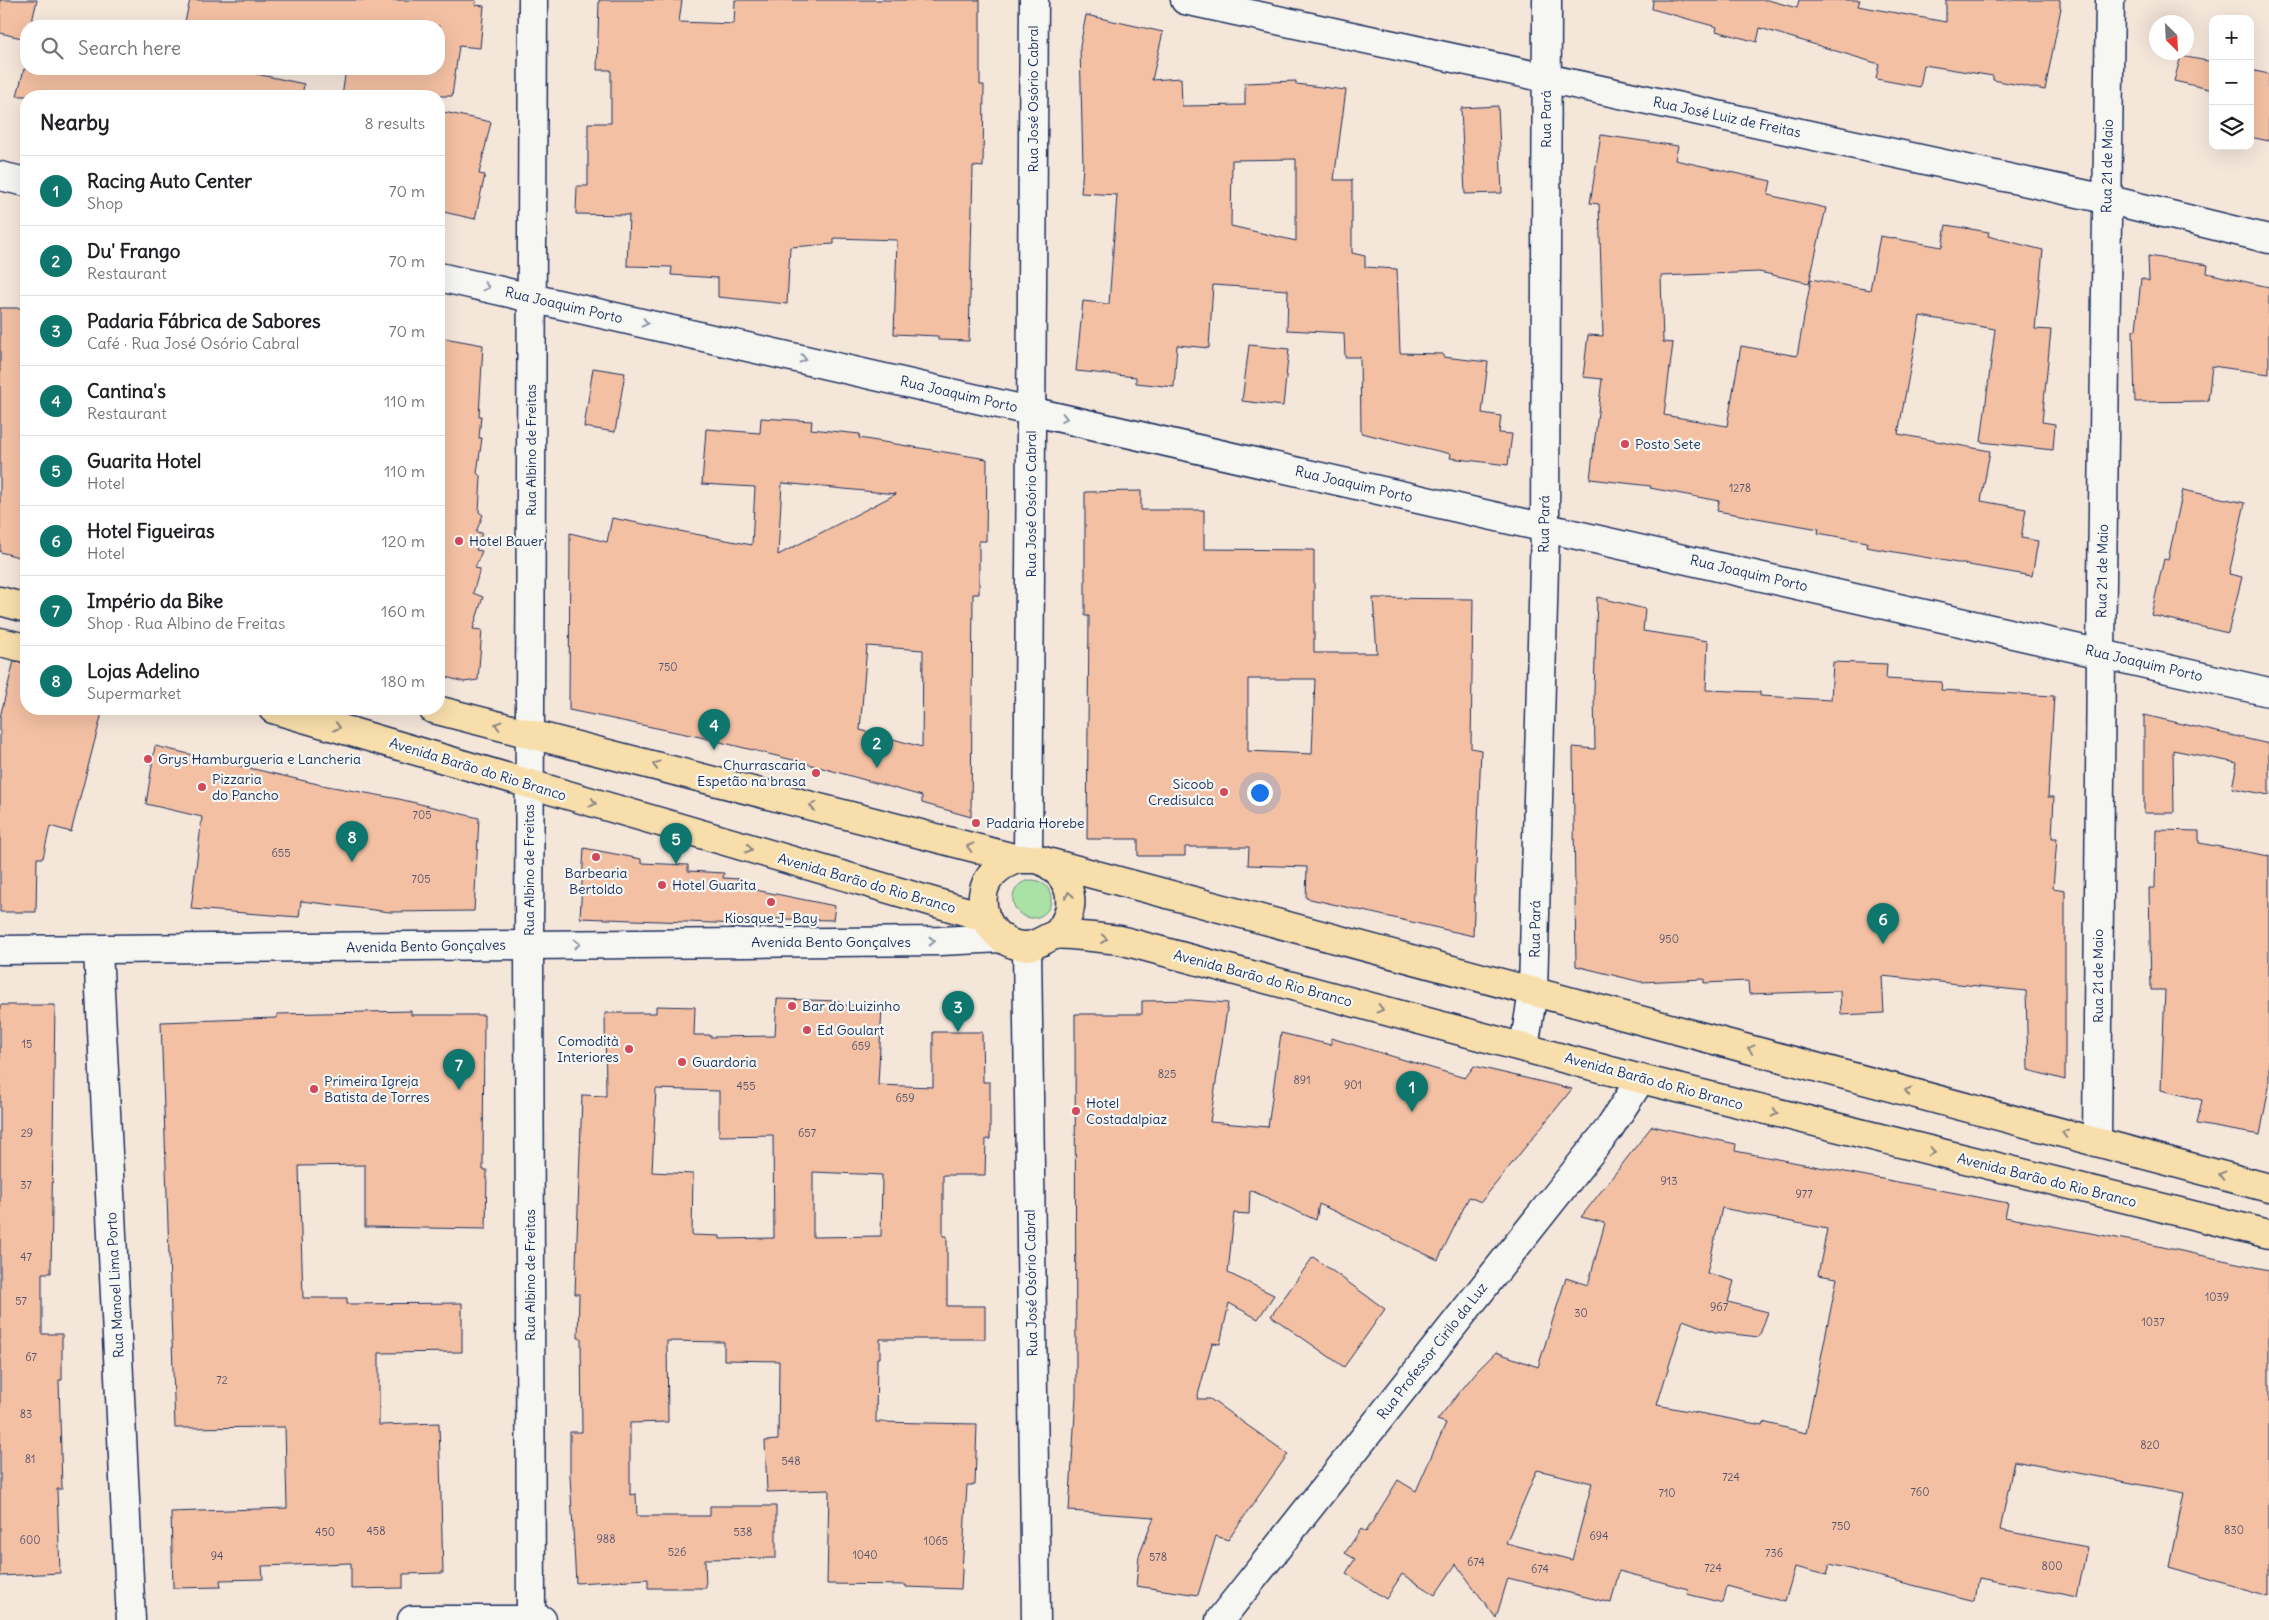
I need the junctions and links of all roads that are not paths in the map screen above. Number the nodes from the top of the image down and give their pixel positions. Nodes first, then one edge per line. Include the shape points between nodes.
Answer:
1 (534, 0) edge
2 (1034, 0) edge
3 (1185, 0) edge
4 (1547, 0) edge
5 (2110, 0) edge
6 (1546, 78) junction
7 (0, 176) edge
8 (20, 181) edge
9 (2106, 199) junction
10 (2269, 239) edge
11 (445, 278) edge
12 (532, 298) junction
13 (1031, 410) junction
14 (1545, 527) junction
15 (0, 601) edge
16 (20, 606) edge
17 (0, 642) edge
18 (20, 647) edge
19 (2101, 653) junction
20 (2269, 692) edge
21 (445, 712) edge
22 (293, 715) edge
23 (530, 732) junction
24 (529, 784) junction
25 (1030, 859) junction
26 (985, 917) junction
27 (1056, 934) junction
28 (1014, 942) junction
29 (528, 944) junction
30 (0, 950) edge
31 (98, 950) junction
32 (1533, 992) junction
33 (1524, 1047) junction
34 (1641, 1079) junction
35 (2097, 1142) junction
36 (2269, 1188) edge
37 (2269, 1234) edge
38 (131, 1620) edge
39 (412, 1620) edge
40 (531, 1620) edge
41 (542, 1620) edge
42 (1036, 1620) edge
43 (1220, 1620) edge

1 - 12 street, Rua Albino de Freitas
2 - 13 street, Rua José Osório Cabral
3 - 6 street, Rua José Luiz de Freitas
4 - 6 street, Rua Pará
5 - 9 street, Rua 21 de Maio
6 - 9 street, Rua José Luiz de Freitas
6 - 14 street, Rua Pará
7 - 8 street
9 - 10 street, Rua José Luiz de Freitas
9 - 19 street, Rua 21 de Maio
11 -> 12 street, Rua Joaquim Porto
12 -> 13 street, Rua Joaquim Porto
12 - 23 street, Rua Albino de Freitas
13 -> 14 street, Rua Joaquim Porto
13 - 25 street, Rua José Osório Cabral
14 - 19 street, Rua Joaquim Porto
14 - 32 street, Rua Pará
15 - 16 main road
17 - 18 main road
19 - 20 street, Rua Joaquim Porto
19 - 35 street, Rua 21 de Maio
23 -> 21 main road
22 -> 24 main road, Avenida Barão do Rio Branco
23 - 24 street, Rua Albino de Freitas
25 -> 23 main road
24 -> 26 main road, Avenida Barão do Rio Branco
24 - 29 street, Rua Albino de Freitas
25 - 26 main road via 1006,863 995,870 983,892
27 -> 25 main road via 1068,916 1070,894 1067,884 1061,874
25 - 32 main road
26 - 28 main road via 992,929
27 - 28 main road via 1042,943
27 -> 33 main road, Avenida Barão do Rio Branco via 1120,940
29 -> 28 street, Avenida Bento Gonçalves
28 - 42 street, Rua José Osório Cabral
29 - 31 street, Avenida Bento Gonçalves
29 - 40 street, Rua Albino de Freitas
30 - 31 street, Avenida Bento Gonçalves
31 - 38 street, Rua Manoel Lima Porto
32 - 33 street, Rua Pará
35 -> 32 main road
33 - 34 main road, Avenida Barão do Rio Branco
34 -> 37 main road, Avenida Barão do Rio Branco
34 - 43 street, Rua Professor Cirilo da Luz via 1608,1130
36 -> 35 main road
39 - 40 street
40 - 41 street

